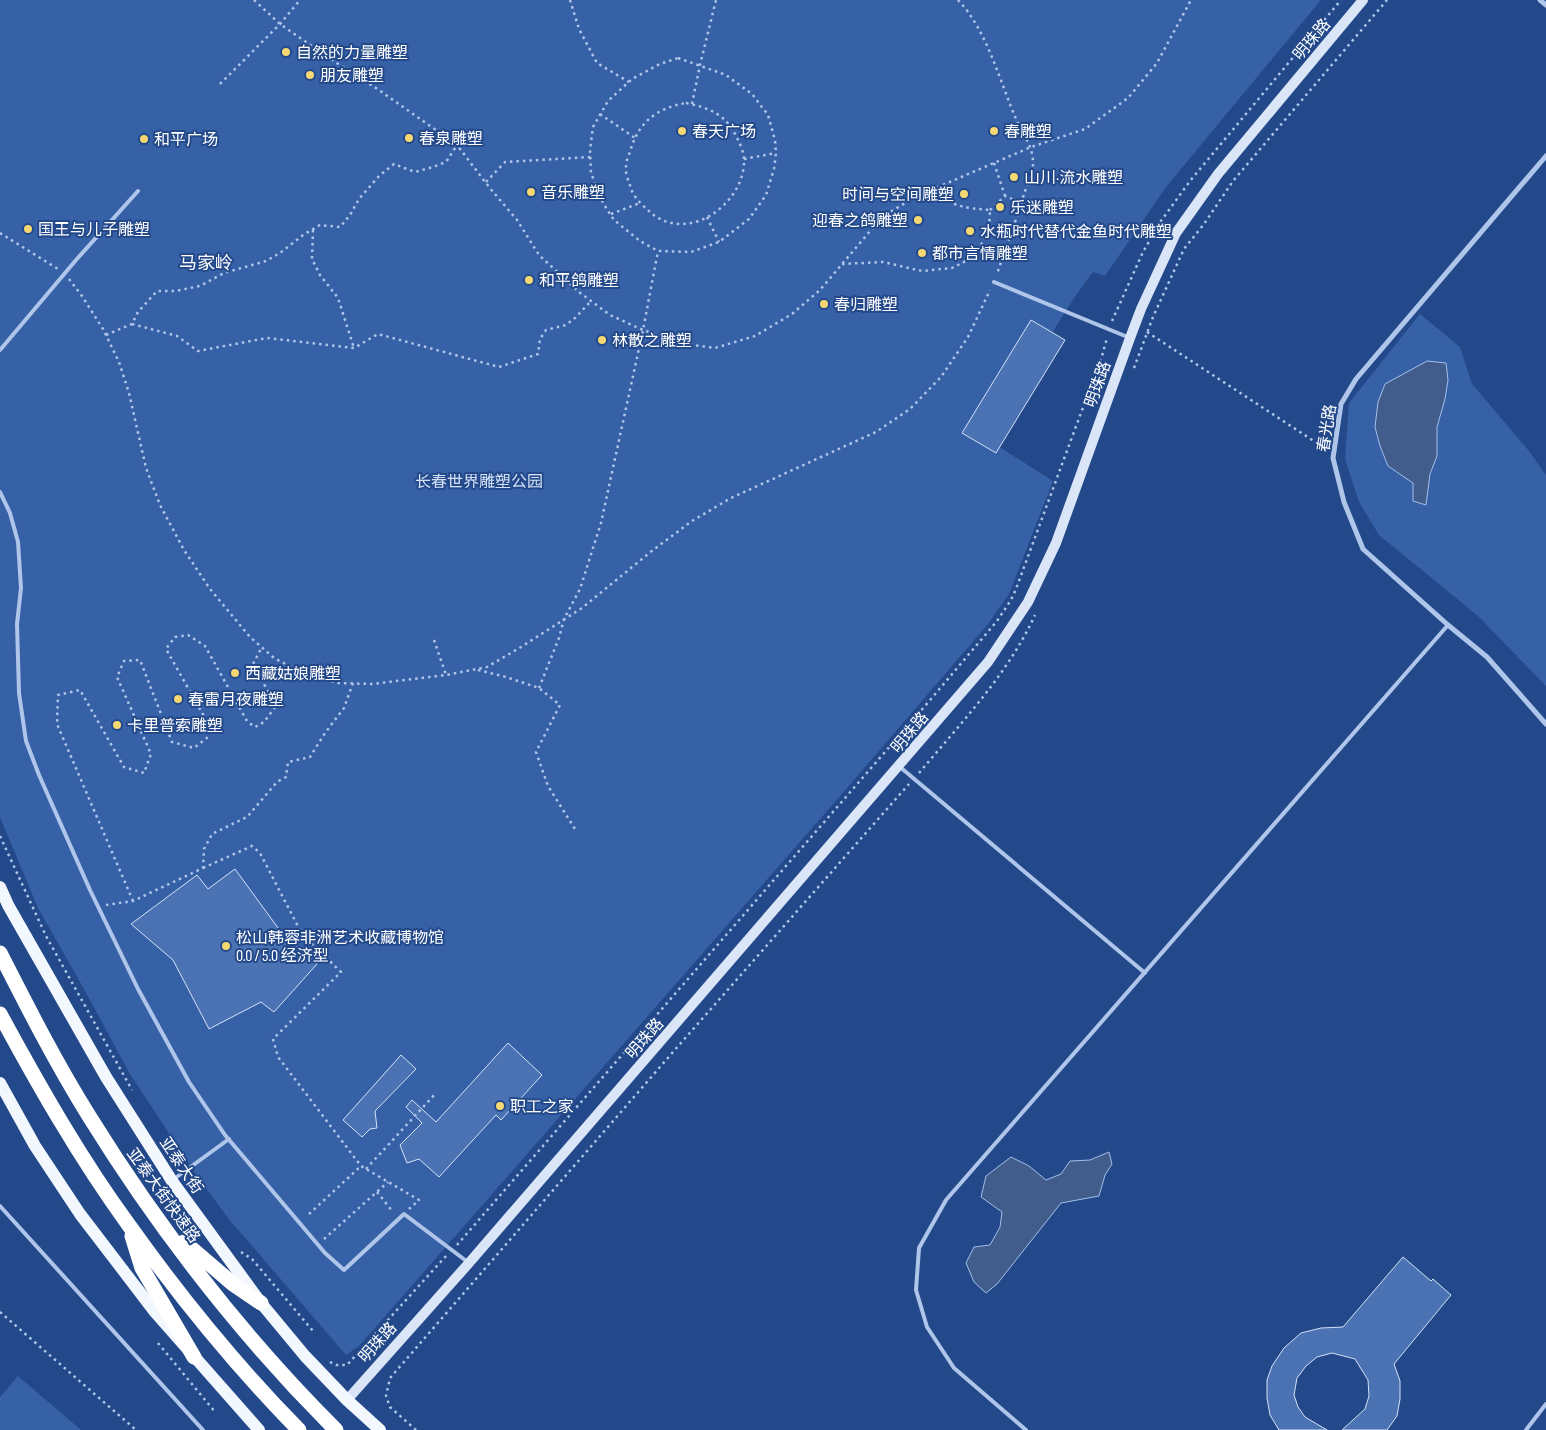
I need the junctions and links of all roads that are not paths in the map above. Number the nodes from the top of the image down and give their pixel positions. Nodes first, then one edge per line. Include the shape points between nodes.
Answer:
1 (1363, 0) edge
2 (1540, 0) edge
3 (1546, 6) edge
4 (1546, 156) edge
5 (138, 191) dead end
6 (994, 282) road end
7 (1130, 338) junction
8 (0, 350) edge
9 (0, 492) edge
10 (1448, 625) junction
11 (1546, 724) edge
12 (899, 767) junction
13 (0, 887) edge
14 (0, 953) edge
15 (1145, 973) junction
16 (0, 1014) edge
17 (0, 1083) edge
18 (229, 1139) junction
19 (172, 1181) junction
20 (0, 1206) edge
21 (127, 1223) junction
22 (160, 1223) junction
23 (469, 1263) junction
24 (261, 1303) junction
25 (194, 1357) junction
26 (347, 1400) junction
27 (1546, 1404) edge
28 (203, 1430) edge
29 (259, 1430) edge
30 (299, 1430) edge
31 (336, 1430) edge
32 (380, 1430) edge
33 (1026, 1430) edge
34 (1526, 1430) edge

1 - 7 street, 明珠路 via 1218,174 1176,233
2 - 3 street
4 - 10 street, 春光路 via 1356,379 1340,404 1333,458 1344,502 1363,549
5 - 8 lane
6 - 7 lane
7 - 12 street, 明珠路 via 1056,543 1028,602 988,662
9 - 18 lane via 18,542 21,588 17,624 19,693 26,741 97,906 138,989 184,1073
10 - 11 street, 春光路 via 1487,657
10 - 15 lane
12 - 15 lane
12 - 23 street, 明珠路
13 - 19 main road, 亚泰大街 via 106,1078
14 - 22 highway, 亚泰大街快速路 via 87,1114
15 - 33 lane via 946,1200 919,1248 916,1290 927,1327 954,1368
16 - 21 highway via 37,1081
17 - 25 main road via 35,1146 80,1214
18 - 19 lane
18 - 23 lane via 325,1253 344,1270 404,1214
19 - 24 main road, 亚泰大街
20 - 28 lane
21 - 25 highway via 142,1268
21 - 30 highway via 232,1358
22 - 24 highway
22 - 31 highway, 亚泰大街快速路 via 281,1374
23 - 26 street, 明珠路
24 - 26 main road, 亚泰大街
25 - 29 main road
26 - 32 main road, 亚泰大街
27 - 34 lane

